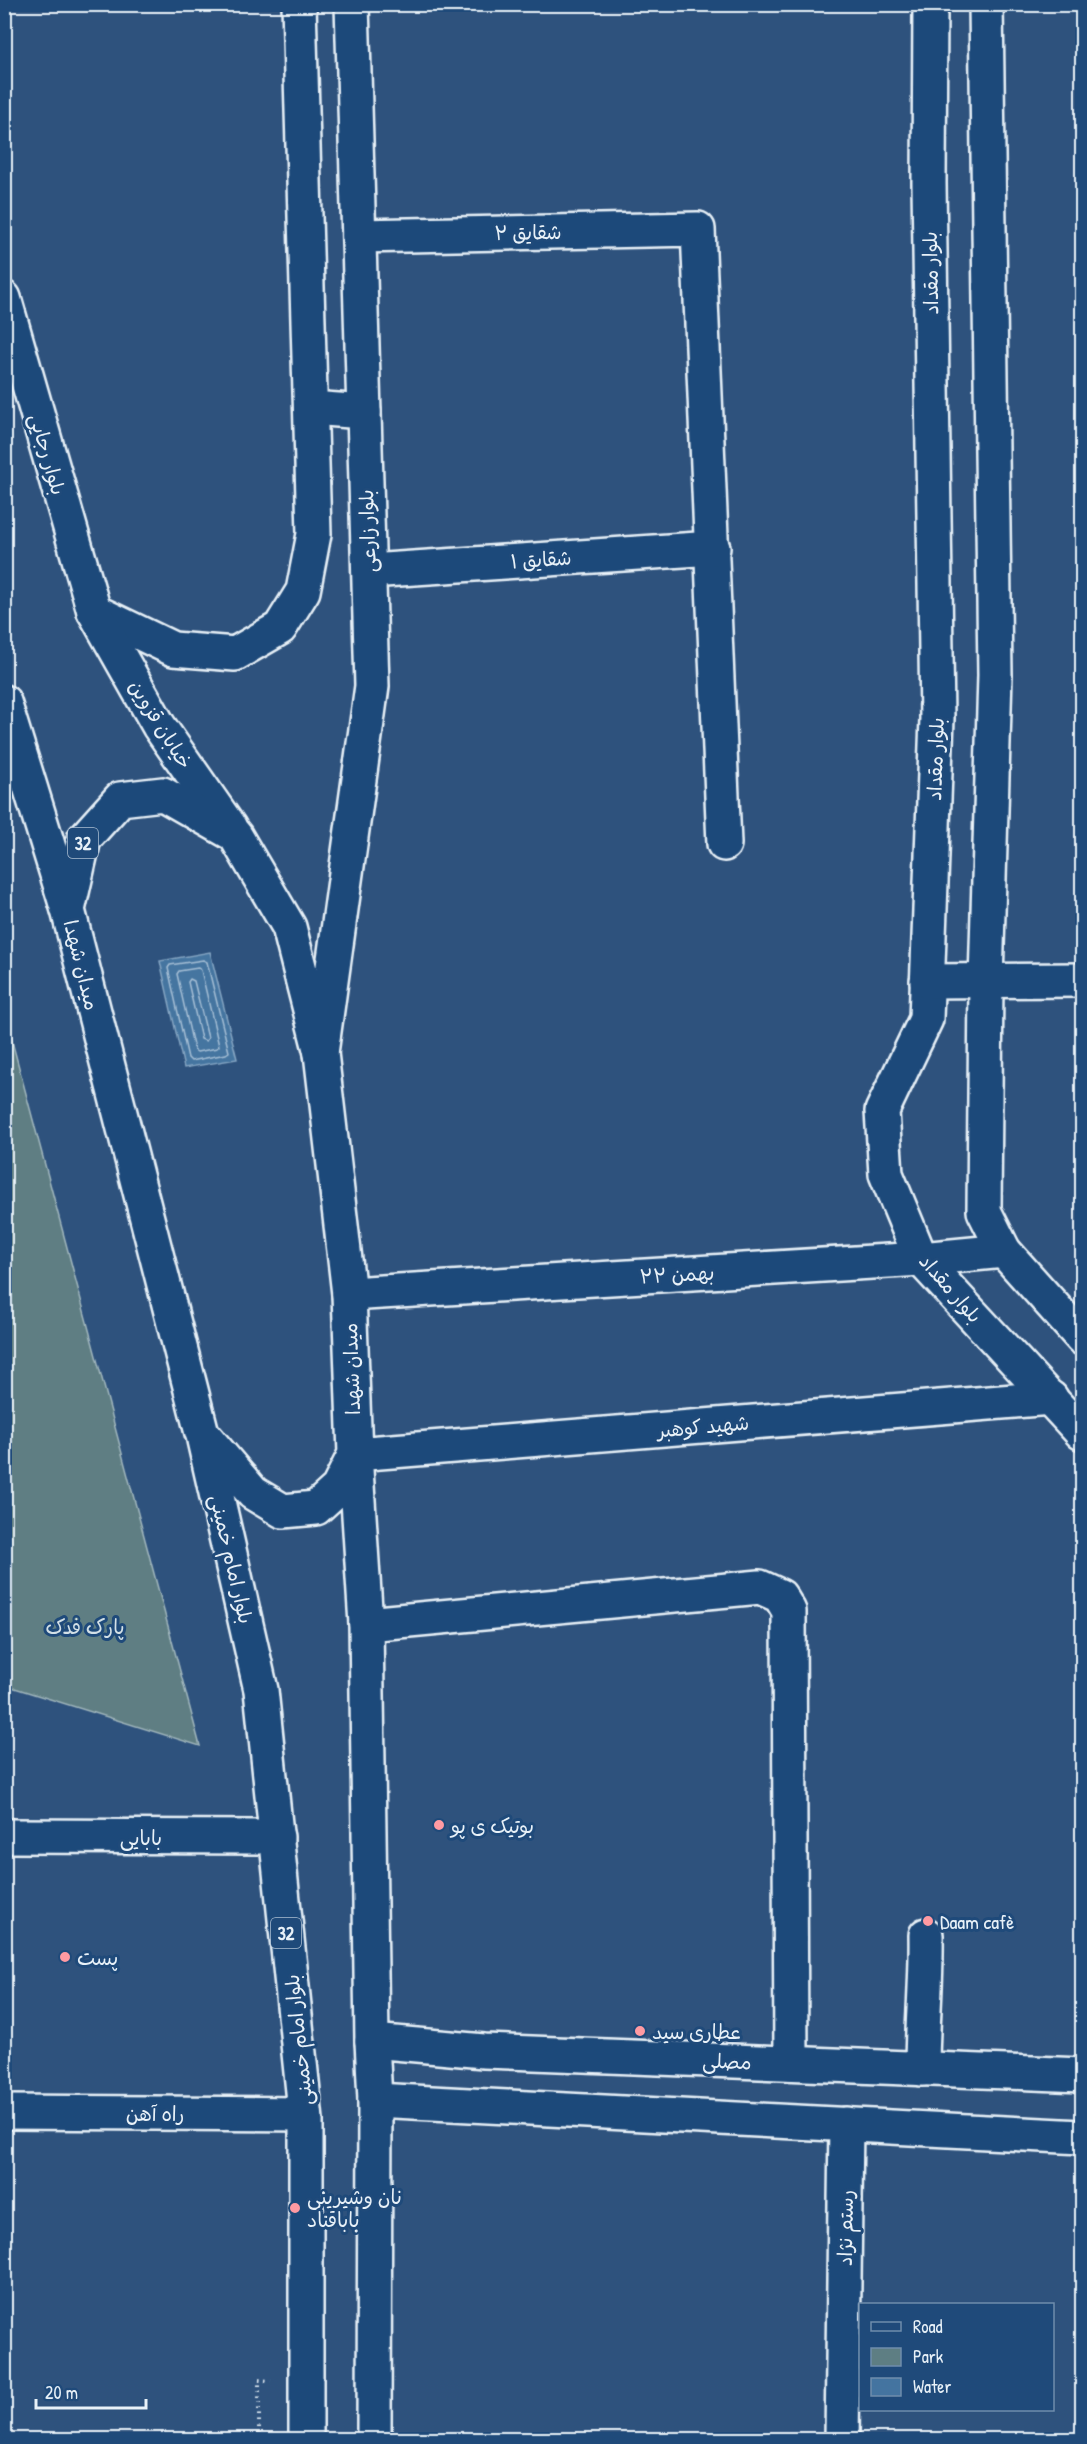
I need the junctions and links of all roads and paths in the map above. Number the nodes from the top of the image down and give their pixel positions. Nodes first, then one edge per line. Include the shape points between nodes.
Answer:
1 (299, 4) edge
2 (352, 4) edge
3 (930, 4) edge
4 (986, 4) edge
5 (359, 236) junction
6 (4, 298) edge
7 (311, 408) junction
8 (364, 412) junction
9 (713, 548) junction
10 (369, 571) junction
11 (94, 610) junction
12 (6, 710) edge
13 (235, 835) junction
14 (724, 844) dead end
15 (68, 910) junction
16 (1083, 980) edge
17 (927, 981) junction
18 (986, 981) junction
19 (321, 1053) junction
20 (1004, 1251) junction
21 (921, 1259) junction
22 (349, 1294) junction
23 (1083, 1338) edge
24 (1051, 1398) junction
25 (202, 1433) junction
26 (1083, 1433) edge
27 (355, 1454) junction
28 (366, 1624) junction
29 (4, 1836) edge
30 (277, 1837) junction
31 (926, 1935) dead end
32 (372, 2041) junction
33 (791, 2063) junction
34 (922, 2069) junction
35 (1083, 2075) edge
36 (375, 2100) junction
37 (4, 2112) edge
38 (305, 2114) junction
39 (846, 2124) junction
40 (1083, 2137) edge
41 (259, 2380) dead end
42 (259, 2439) edge
43 (306, 2439) edge
44 (374, 2439) edge
45 (842, 2439) edge

1 - 7 main road
2 - 5 main road, بلوار زارعی
3 - 17 main road, بلوار مقداد via 928,183 937,718
4 - 18 main road via 995,675
5 - 8 main road, بلوار زارعی
5 - 9 main road, شقایق ۲ via 698,229
6 - 11 main road, بلوار رجایی / 32
7 - 8 main road
7 - 11 main road via 314,534 303,591 280,628 236,654 173,649
8 - 10 main road, بلوار زارعی
9 - 10 main road, شقایق ۱
9 - 14 main road
10 - 19 main road, بلوار زارعی via 372,686
11 - 13 main road, خیابان قزوین / 32 via 159,726
12 - 15 main road, 32
13 - 15 main road, میدان شهدا / 32 via 163,794 120,799 84,839
13 - 19 main road, میدان شهدا / 32 via 289,927
15 - 25 main road, میدان شهدا / 32
16 - 18 main road
17 - 18 main road
17 - 21 main road, بلوار مقداد via 926,1019 882,1111 886,1174
18 - 20 main road via 984,1211
19 - 22 main road, میدان شهدا / 32
20 - 21 main road, ۲۲ بهمن
20 - 23 main road
21 - 22 main road, ۲۲ بهمن
21 - 24 main road, بلوار مقداد
22 - 27 main road, میدان شهدا / 32
24 - 26 main road, بلوار مقداد
24 - 27 main road, شهید کوهبر
25 - 27 main road, میدان شهدا / 32 via 253,1493 283,1511 316,1508 338,1488
25 - 30 main road, بلوار امام خمینی / 32 via 261,1690
27 - 28 main road, 32
28 - 32 main road, 32
28 - 33 main road via 760,1587 780,1596 789,1611
29 - 30 main road, بابایی
30 - 38 main road, بلوار امام خمینی / 32
31 - 34 main road
32 - 33 main road, مصلی via 484,2051
32 - 36 main road, 32
33 - 34 main road, مصلی
34 - 35 main road, مصلی
36 - 39 main road
36 - 44 main road, 32
37 - 38 main road, راه آهن
38 - 43 main road, بلوار امام خمینی / 32
39 - 40 main road
39 - 45 main road, رستم نژاد
41 - 42 path

